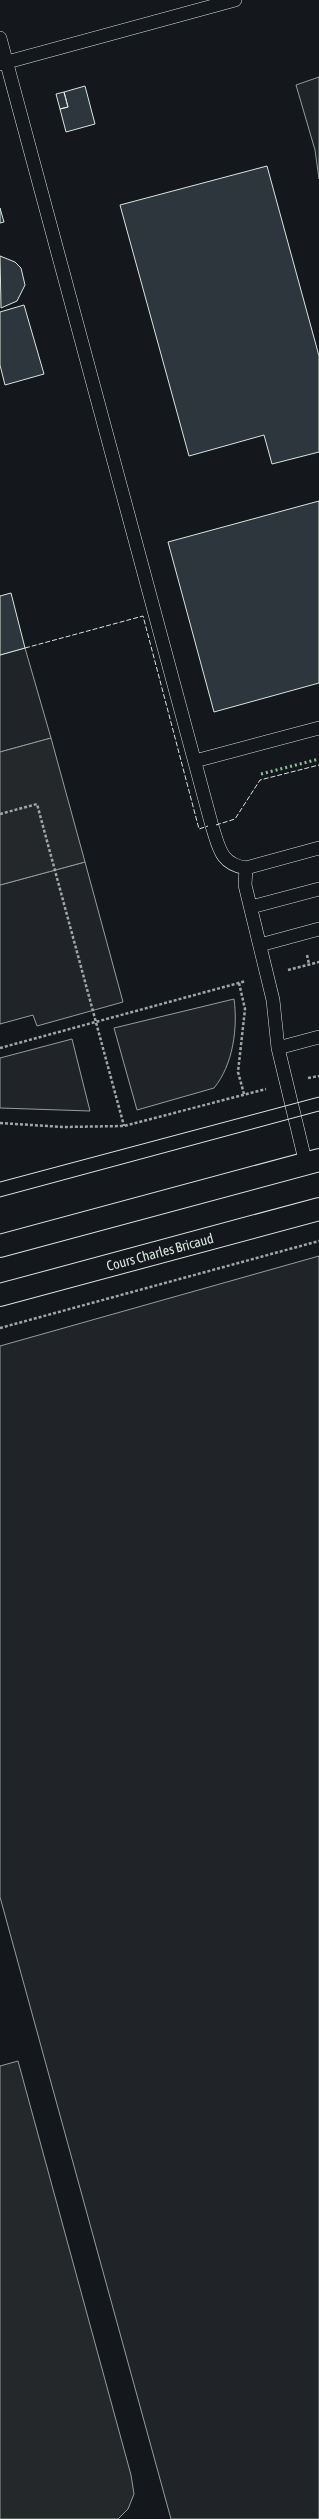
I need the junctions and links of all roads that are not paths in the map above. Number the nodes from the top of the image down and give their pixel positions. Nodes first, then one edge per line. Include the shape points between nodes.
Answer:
1 (235, 0) edge
2 (0, 38) edge
3 (3, 63) edge
4 (319, 728) edge
5 (195, 761) junction
6 (319, 848) edge
7 (246, 868) junction
8 (319, 890) edge
9 (251, 907) junction
10 (319, 929) edge
11 (260, 945) junction
12 (319, 1037) edge
13 (278, 1048) junction
14 (312, 1162) edge
15 (319, 1209) edge
16 (0, 1246) edge
17 (0, 1295) edge

1 - 3 lane
2 - 3 lane
3 - 5 lane
4 - 5 lane
5 - 7 lane via 221,854 234,866
6 - 7 lane
7 - 9 lane via 245,885
8 - 9 lane
9 - 11 lane
10 - 11 lane
11 - 13 lane via 273,1000
12 - 13 lane
13 - 14 lane via 286,1084
14 - 16 main road
15 - 17 main road, Cours Charles Bricaud

